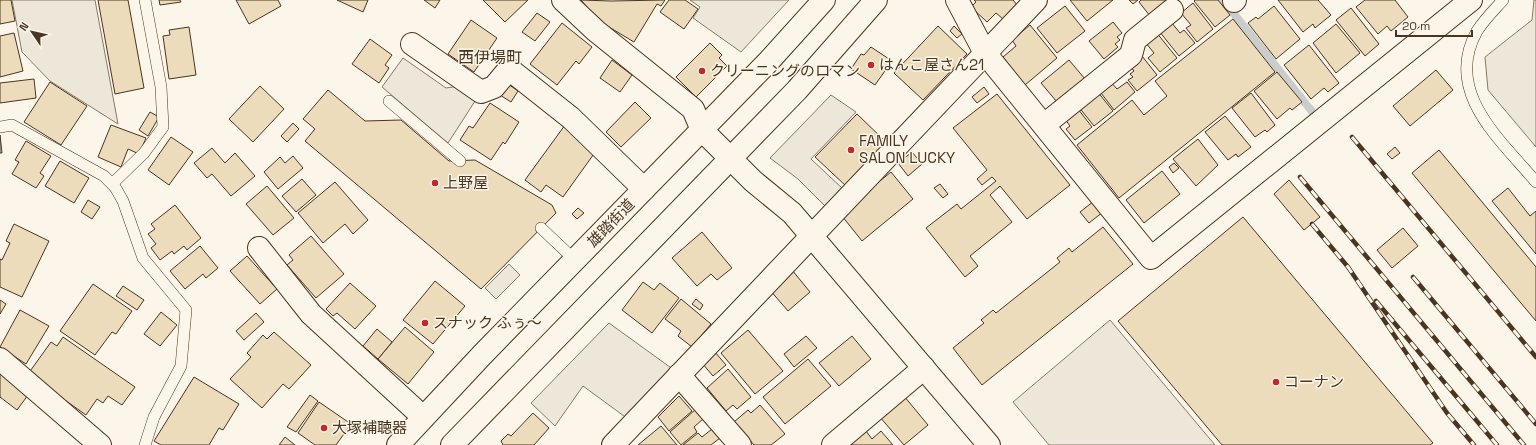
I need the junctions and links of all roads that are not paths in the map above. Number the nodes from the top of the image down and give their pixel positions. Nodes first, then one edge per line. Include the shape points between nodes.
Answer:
1 (145, 0) edge
2 (563, 0) edge
3 (824, 0) edge
4 (876, 0) edge
5 (958, 0) edge
6 (1036, 0) edge
7 (1472, 0) edge
8 (1503, 0) edge
9 (1172, 10) dead end
10 (412, 44) dead end
11 (985, 53) junction
12 (389, 101) dead end
13 (1044, 125) junction
14 (0, 127) edge
15 (702, 130) junction
16 (730, 158) junction
17 (460, 161) dead end
18 (1536, 182) edge
19 (112, 184) junction
20 (644, 189) junction
21 (541, 228) dead end
22 (812, 234) junction
23 (259, 248) dead end
24 (575, 260) junction
25 (0, 359) edge
26 (924, 368) junction
27 (679, 375) junction
28 (423, 418) junction
29 (100, 445) edge
30 (145, 445) edge
31 (398, 445) edge
32 (452, 445) edge
33 (613, 445) edge
34 (740, 445) edge
35 (832, 445) edge
36 (989, 445) edge

1 - 19 lane via 161,87 163,127 144,153
2 - 15 street via 596,31 693,109
3 - 15 street, 雄踏街道 via 779,51
4 - 16 street via 797,90
5 - 11 street
6 - 11 street
7 - 13 street via 1151,258
8 - 18 lane via 1478,30 1471,43 1467,58 1469,89 1481,116
9 - 13 street via 1135,40 1131,55
10 - 20 street via 481,92 494,87 509,69 571,118
11 - 13 street
11 - 22 street
12 - 17 lane
14 - 19 lane via 12,125 91,167
15 - 16 street
15 - 20 street, 雄踏街道
16 - 22 street via 780,201
16 - 32 street
19 - 30 lane via 123,201 143,258 186,310 181,366 154,417
20 - 24 street, 雄踏街道
21 - 24 lane
22 - 26 street
22 - 27 street
23 - 28 street via 311,314
24 - 28 street, 雄踏街道
25 - 29 street
26 - 35 street
26 - 36 street
27 - 33 street
27 - 34 street
28 - 31 street, 雄踏街道

